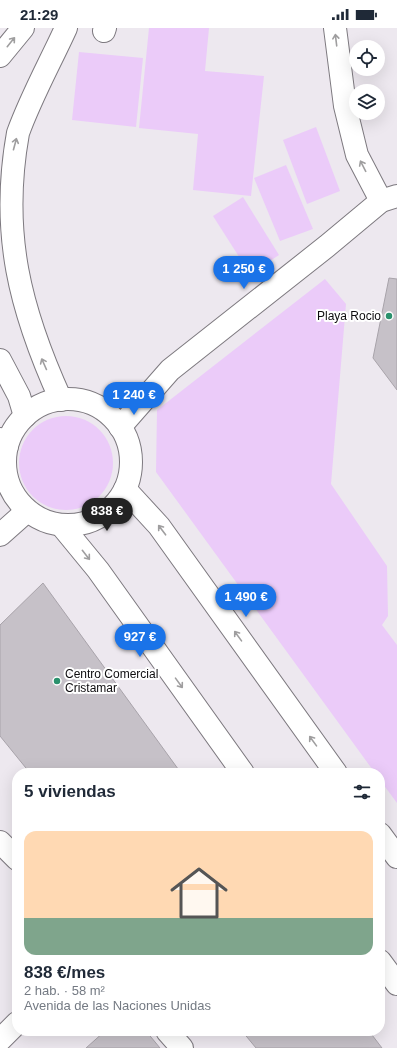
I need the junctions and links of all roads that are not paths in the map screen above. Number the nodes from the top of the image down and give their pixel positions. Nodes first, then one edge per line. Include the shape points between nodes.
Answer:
1 (23, 28) edge
2 (66, 28) edge
3 (335, 28) edge
4 (0, 56) edge
5 (389, 199) edge
6 (0, 360) edge
7 (60, 400) junction
8 (25, 416) junction
9 (120, 427) junction
10 (3, 443) edge
11 (125, 490) junction
12 (27, 510) junction
13 (61, 525) junction
14 (0, 535) edge
15 (240, 768) edge
16 (332, 768) edge
17 (385, 841) edge
18 (0, 842) edge
19 (12, 854) edge
20 (397, 857) edge
21 (385, 968) edge
22 (397, 984) edge
23 (12, 1028) edge
24 (171, 1036) edge
25 (0, 1040) edge
26 (182, 1048) edge

4 -> 1 main road
7 -> 2 main road via 18,300 7,257 4,222 10,162 18,134 33,96
5 -> 3 main road via 357,155 345,106
5 - 9 main road via 170,370
6 - 8 main road
7 - 8 main road via 42,405
7 - 9 main road via 85,402 107,412
8 - 10 main road
9 - 11 main road via 128,442 131,458
10 - 12 main road via 5,470 12,492
11 - 13 main road via 110,509 96,519 79,524
16 -> 11 main road via 159,526
12 - 13 main road via 43,520
12 - 14 main road
13 -> 15 main road via 98,570
17 - 20 main road
18 - 19 main road
21 - 22 main road
23 - 25 main road
24 - 26 main road

